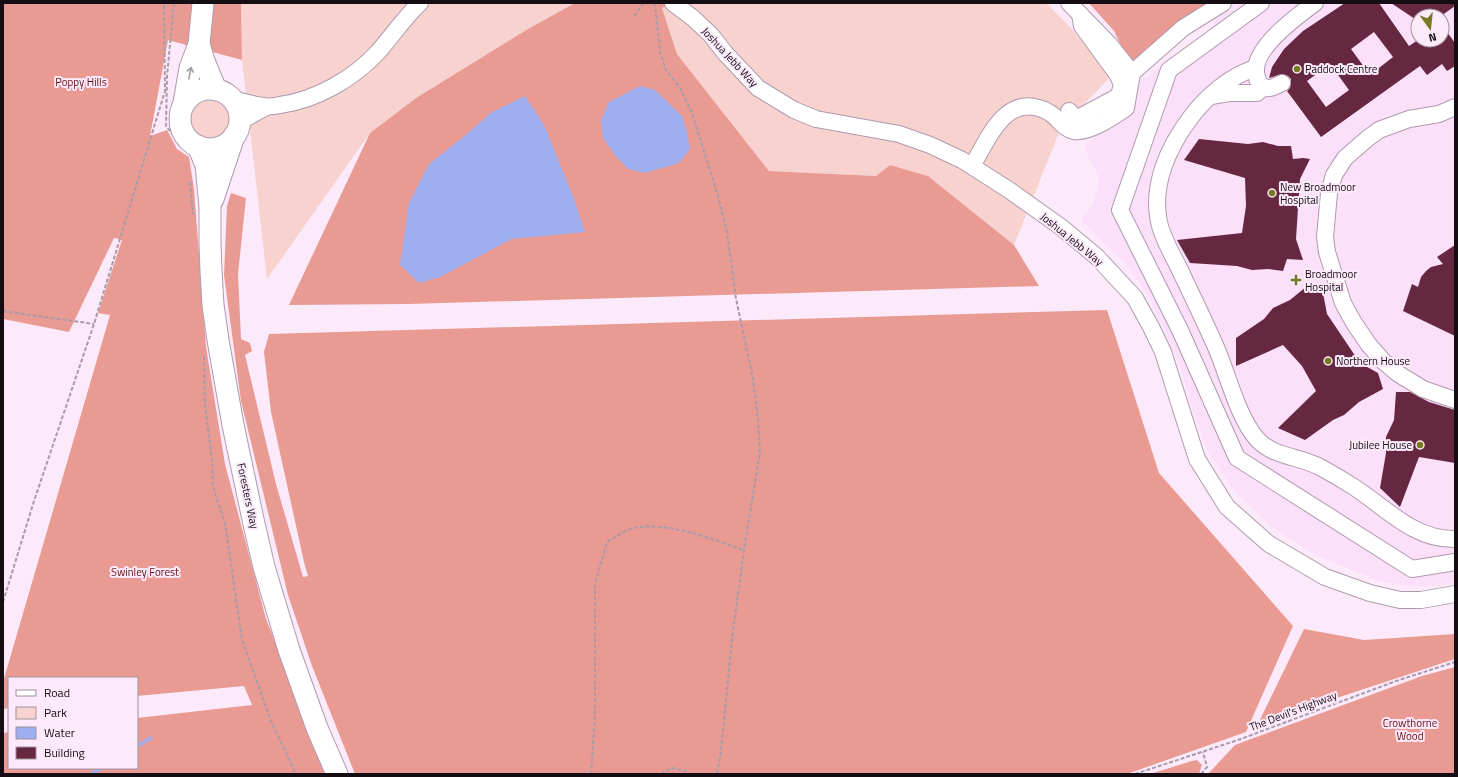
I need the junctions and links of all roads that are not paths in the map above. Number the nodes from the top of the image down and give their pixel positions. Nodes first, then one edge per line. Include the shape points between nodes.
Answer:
1 (203, 3) edge
2 (420, 3) edge
3 (672, 3) edge
4 (1222, 3) edge
5 (1261, 3) edge
6 (1315, 3) edge
7 (1074, 9) edge
8 (199, 44) junction
9 (1256, 68) junction
10 (1132, 73) junction
11 (1282, 83) dead end
12 (1264, 87) junction
13 (224, 94) junction
14 (1209, 96) junction
15 (184, 103) junction
16 (266, 107) junction
17 (1455, 107) edge
18 (1069, 111) dead end
19 (237, 129) junction
20 (198, 146) junction
21 (972, 166) junction
22 (210, 207) junction
23 (1455, 400) edge
24 (1455, 539) edge
25 (1455, 562) edge
26 (1455, 594) edge
27 (337, 774) edge

1 - 8 main road
2 - 16 lane via 377,53 350,75 327,90 297,102
3 - 21 lane, Joshua Jebb Way via 693,18 758,88 794,110 816,119 899,134 930,145
4 - 10 lane via 1183,28
5 - 25 lane via 1169,70 1120,210 1180,330 1237,458 1412,569
6 - 9 lane via 1274,37 1259,58
7 - 10 lane via 1109,44
7 - 18 lane via 1082,26 1122,84 1120,96 1076,119
8 - 13 main road via 204,61
15 -> 8 main road via 190,68
9 - 12 lane via 1257,78
9 - 14 lane via 1247,70
10 - 21 lane via 1126,108 1086,130 1069,130 1051,114 1038,108 1019,106 997,123
11 - 12 lane via 1272,88
12 - 14 lane via 1257,93
13 - 15 main road via 200,91
13 - 16 lane
13 - 19 main road via 237,107
14 - 24 lane via 1183,127 1169,153 1159,180 1158,216 1166,242 1216,346 1244,420 1266,448 1318,466 1354,487 1414,530
15 - 20 main road via 180,113 181,128 186,137
16 - 19 lane
17 - 23 lane via 1439,114 1409,119 1379,130 1344,158 1334,175 1329,194 1325,237 1327,252 1343,303 1370,345 1397,373 1423,389
19 - 20 main road via 227,143 218,147
19 - 22 main road, Foresters Way
20 - 22 main road, Foresters Way via 206,165
21 - 26 lane, Joshua Jebb Way via 1062,227 1097,257 1135,298 1163,352 1197,459 1227,507 1269,544 1325,577 1370,593 1400,600 1421,600
22 - 27 main road, Foresters Way via 214,312 232,425 249,502 276,608 315,721

